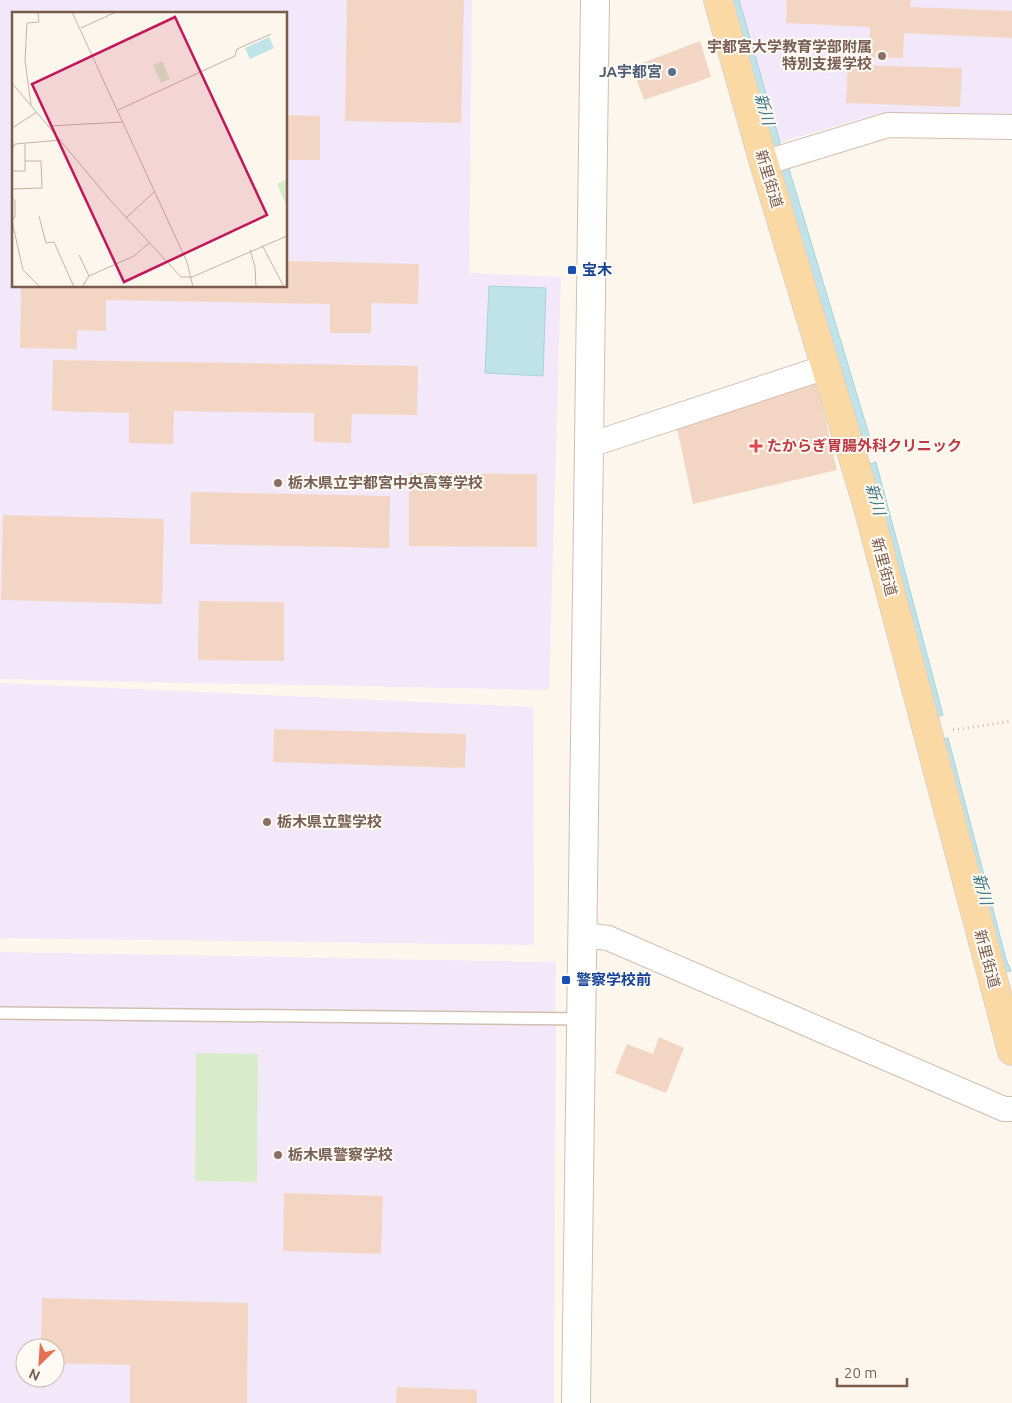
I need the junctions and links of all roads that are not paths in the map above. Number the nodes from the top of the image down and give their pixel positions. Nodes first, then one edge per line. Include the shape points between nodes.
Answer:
1 (595, 0) edge
2 (718, 0) edge
3 (1012, 127) edge
4 (774, 160) junction
5 (826, 367) junction
6 (590, 446) junction
7 (583, 935) junction
8 (1005, 998) edge
9 (0, 1013) edge
10 (582, 1019) junction
11 (1012, 1051) edge
12 (1012, 1109) edge
13 (576, 1403) edge

1 - 6 street
2 - 4 main road, 新里街道
3 - 4 street via 888,125
4 - 5 main road, 新里街道
5 - 6 street
5 - 8 main road, 新里街道
6 - 7 street
7 - 10 street
7 - 12 street via 608,938 1004,1109
8 - 11 main road, 新里街道
9 - 10 lane
10 - 13 street

